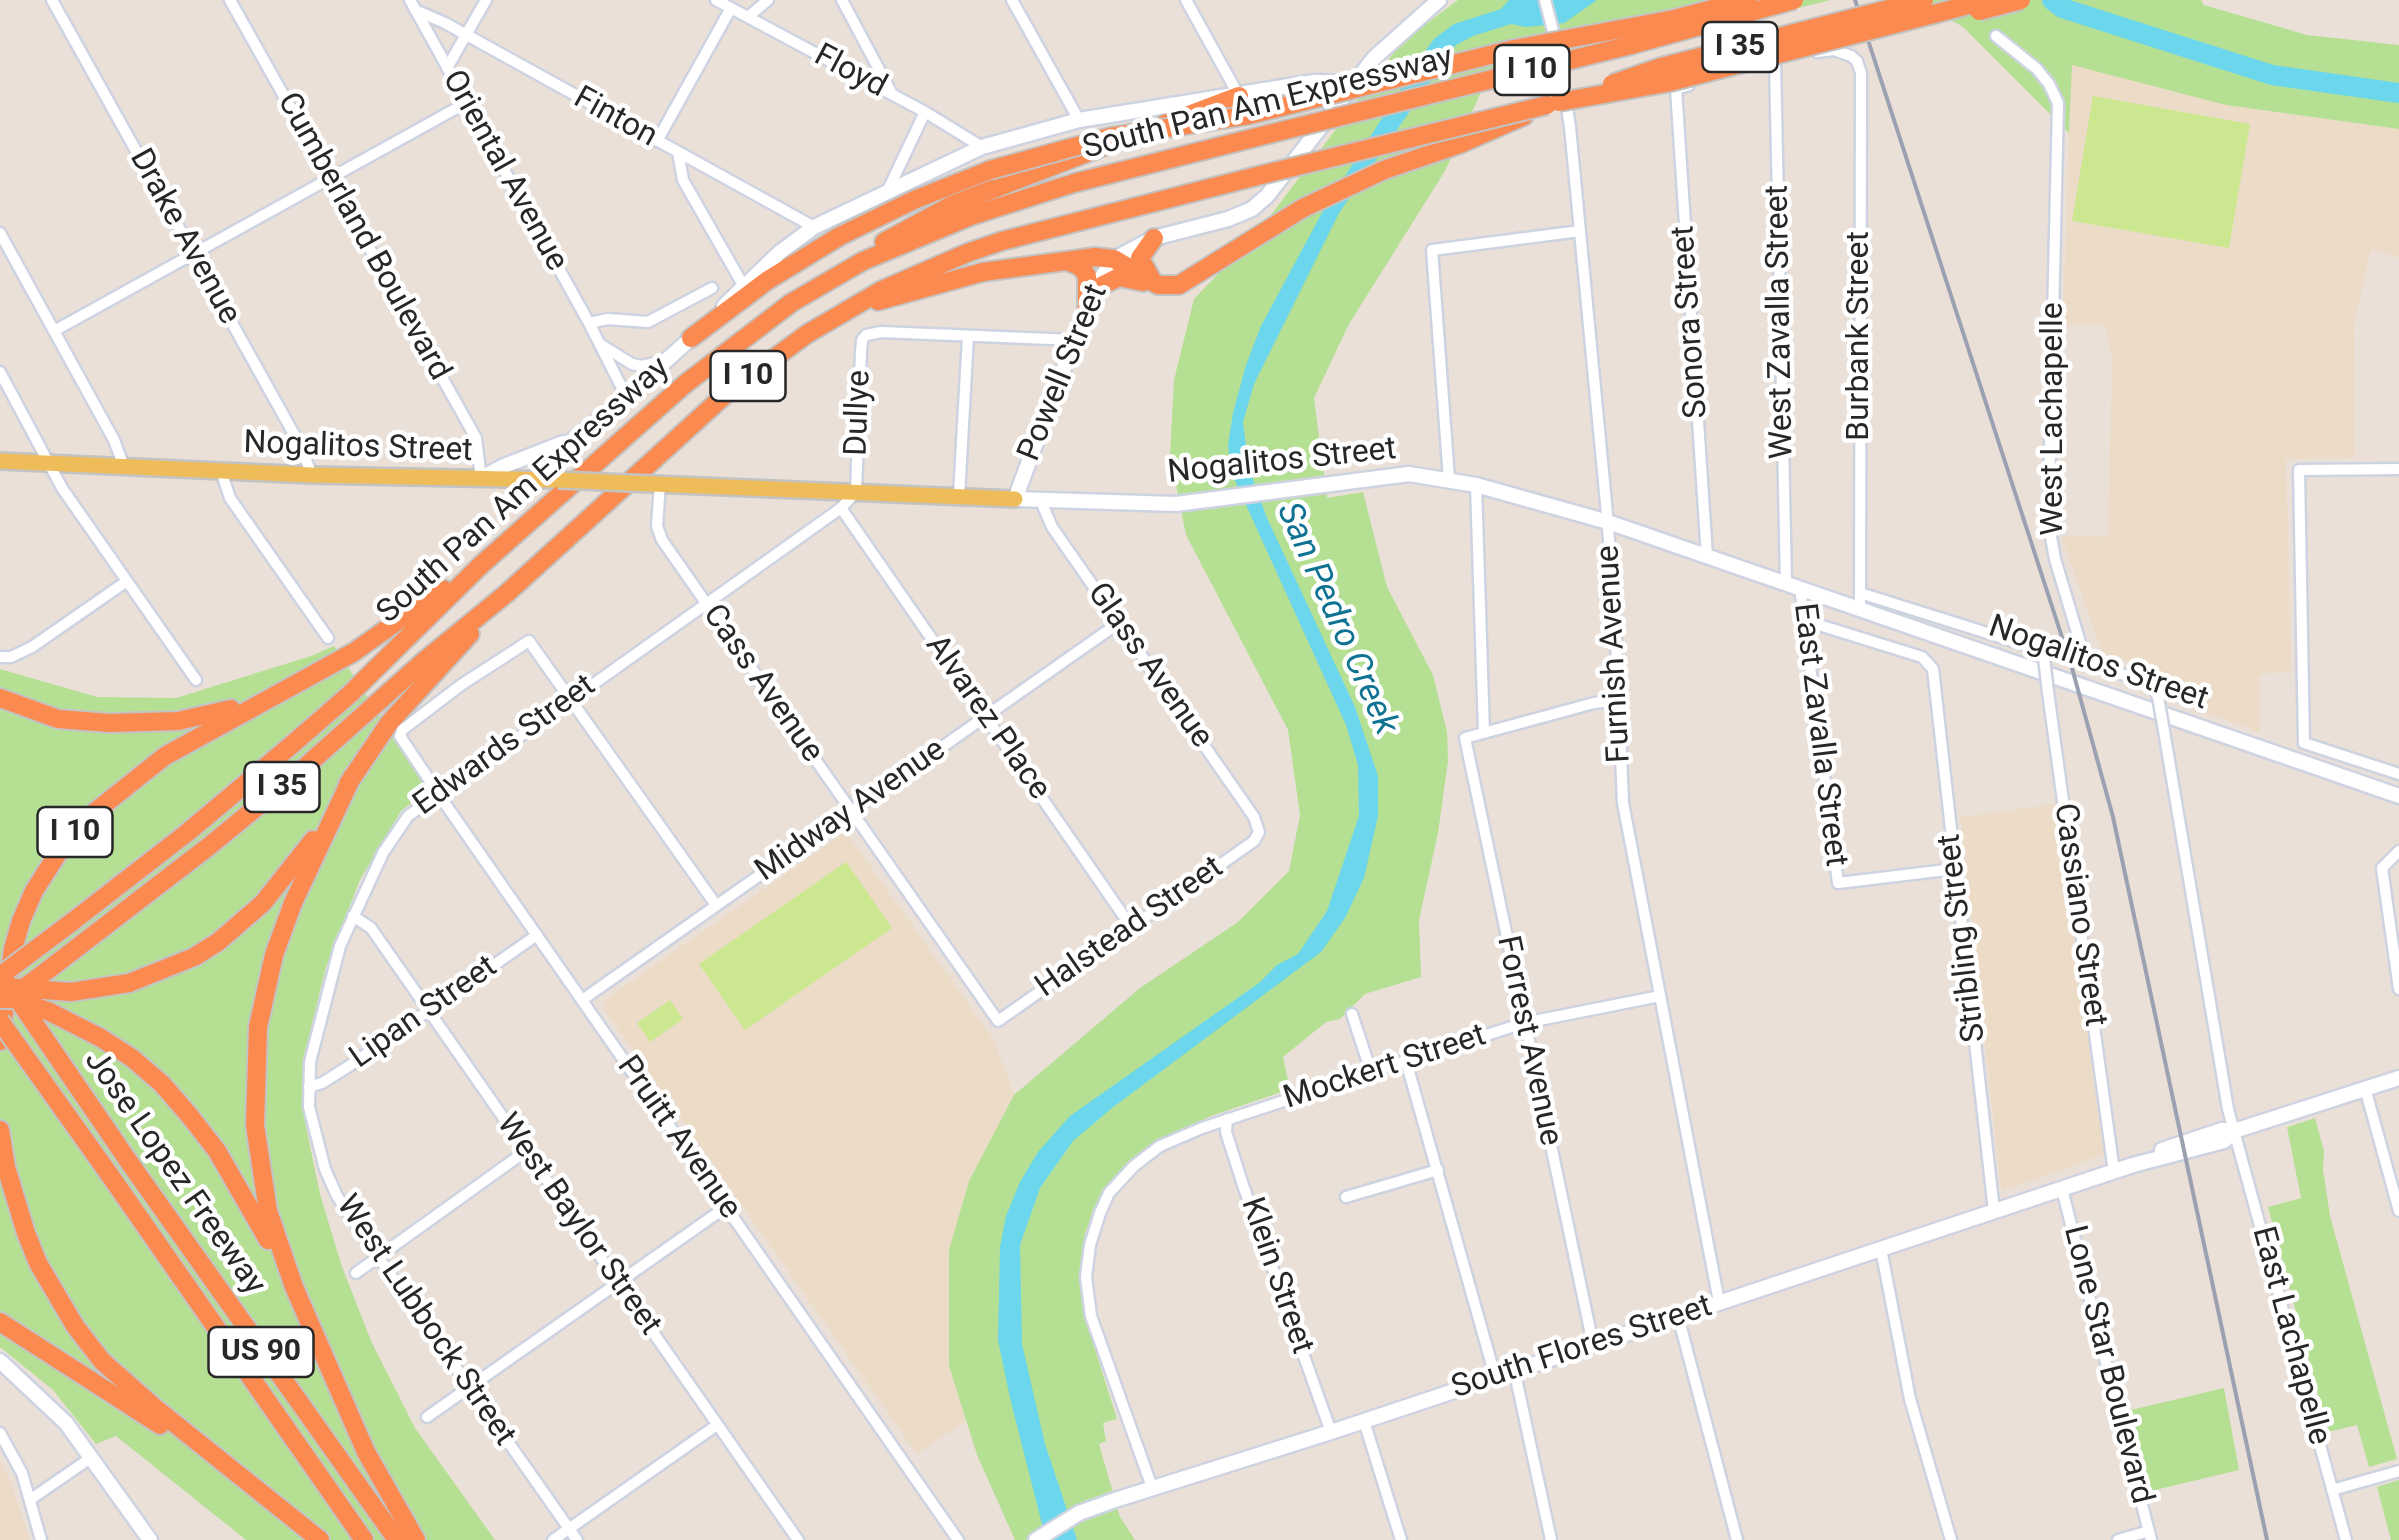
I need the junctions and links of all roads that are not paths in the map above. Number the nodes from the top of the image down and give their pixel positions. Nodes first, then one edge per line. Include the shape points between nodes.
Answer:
1 (52, 0) edge
2 (230, 0) edge
3 (486, 0) edge
4 (716, 0) edge
5 (768, 0) edge
6 (842, 0) edge
7 (1012, 0) edge
8 (1186, 0) edge
9 (1440, 0) edge
10 (1545, 0) edge
11 (1747, 0) edge
12 (1794, 0) edge
13 (1924, 0) edge
14 (1988, 0) edge
15 (2021, 0) edge
16 (412, 5) edge
17 (731, 8) junction
18 (748, 17) junction
19 (466, 36) junction
20 (1996, 36) dead end
21 (1798, 50) junction
22 (1775, 61) junction
23 (447, 68) junction
24 (1353, 83) junction
25 (892, 95) junction
26 (1239, 96) junction
27 (466, 103) junction
28 (1554, 104) junction
29 (925, 112) junction
30 (1079, 120) junction
31 (657, 141) junction
32 (982, 148) junction
33 (678, 152) junction
34 (330, 178) junction
35 (888, 190) junction
36 (814, 227) junction
37 (1580, 232) junction
38 (0, 233) edge
39 (1154, 238) junction
40 (193, 254) junction
41 (1066, 260) junction
42 (1114, 260) junction
43 (831, 278) junction
44 (743, 284) junction
45 (1158, 286) junction
46 (712, 288) dead end
47 (1090, 299) junction
48 (839, 313) junction
49 (589, 323) junction
50 (54, 331) junction
51 (968, 336) junction
52 (691, 338) junction
53 (1074, 340) junction
54 (598, 342) junction
55 (664, 361) junction
56 (0, 372) edge
57 (626, 396) junction
58 (568, 441) junction
59 (0, 461) edge
60 (51, 464) junction
61 (124, 467) junction
62 (2399, 469) edge
63 (220, 471) junction
64 (312, 475) junction
65 (481, 479) junction
66 (555, 480) junction
67 (1450, 480) junction
68 (656, 484) junction
69 (1476, 485) junction
70 (856, 492) junction
71 (960, 496) junction
72 (1015, 498) junction
73 (1040, 499) junction
74 (841, 508) junction
75 (1608, 522) junction
76 (1707, 556) junction
77 (481, 565) junction
78 (127, 581) junction
79 (1793, 585) junction
80 (507, 593) junction
81 (1860, 593) junction
82 (705, 603) junction
83 (1860, 611) junction
84 (1803, 620) junction
85 (1120, 622) junction
86 (328, 638) dead end
87 (0, 658) edge
88 (2044, 658) joint
89 (196, 680) dead end
90 (0, 698) edge
91 (570, 698) junction
92 (1620, 700) junction
93 (260, 702) junction
94 (986, 716) junction
95 (1484, 733) junction
96 (2399, 774) edge
97 (352, 777) junction
98 (438, 792) junction
99 (2399, 796) edge
100 (851, 811) junction
101 (1259, 832) joint
102 (2399, 852) edge
103 (1955, 870) junction
104 (716, 906) junction
105 (353, 916) junction
106 (1132, 928) junction
107 (536, 935) junction
108 (1, 987) edge
109 (2399, 989) edge
110 (1660, 996) junction
111 (582, 1000) junction
112 (428, 1010) junction
113 (1352, 1014) dead end
114 (0, 1021) edge
115 (998, 1021) joint
116 (1524, 1023) junction
117 (0, 1041) edge
118 (1406, 1061) junction
119 (1371, 1072) junction
120 (2399, 1078) edge
121 (309, 1087) junction
122 (2365, 1088) junction
123 (1227, 1119) junction
124 (0, 1130) edge
125 (2234, 1132) junction
126 (526, 1150) junction
127 (1438, 1170) junction
128 (2114, 1172) junction
129 (2062, 1189) junction
130 (1346, 1197) dead end
131 (726, 1206) junction
132 (1994, 1211) junction
133 (2399, 1211) edge
134 (1881, 1250) junction
135 (378, 1256) junction
136 (356, 1273) dead end
137 (618, 1284) junction
138 (1719, 1302) junction
139 (304, 1312) junction
140 (1678, 1316) junction
141 (0, 1322) edge
142 (1593, 1344) junction
143 (0, 1360) edge
144 (1514, 1369) junction
145 (1495, 1376) junction
146 (470, 1387) junction
147 (428, 1416) dead end
148 (1364, 1421) junction
149 (717, 1426) junction
150 (1331, 1432) junction
151 (0, 1433) edge
152 (92, 1456) junction
153 (2399, 1472) edge
154 (249, 1482) junction
155 (1153, 1490) junction
156 (2332, 1490) junction
157 (31, 1499) junction
158 (569, 1528) junction
159 (2150, 1536) edge
160 (41, 1540) edge
161 (150, 1540) edge
162 (320, 1540) edge
163 (364, 1540) edge
164 (397, 1540) edge
165 (416, 1540) edge
166 (553, 1540) edge
167 (577, 1540) edge
168 (798, 1540) edge
169 (958, 1540) edge
170 (1036, 1540) edge
171 (1401, 1540) edge
172 (1552, 1540) edge
173 (1737, 1540) edge
174 (1951, 1540) edge
175 (2118, 1540) edge
176 (2346, 1540) edge

1 - 40 street, Drake Avenue
2 - 34 street, Cumberland Boulevard
3 - 19 street
4 - 17 street, Floyd
5 - 18 street
6 - 25 street
7 - 30 street
8 - 26 street
9 - 24 main road, Powell Street via 1395,36
10 - 37 street, Furnish Avenue via 1558,50
11 - 52 highway, bridge via 1258,113 1110,137 990,170 827,243
12 - 43 highway, South Pan Am Expressway / I 10, bridge via 1019,200 920,235
13 - 28 highway, South Pan Am Expressway / I 35, bridge via 1661,67
14 - 21 highway, South Pan Am Expressway / I 10, bridge
15 - 21 highway, bridge
16 - 19 street, Finton
16 - 23 street, Oriental Avenue
17 - 18 street, Floyd
17 - 31 street
18 - 25 street, Floyd
19 - 23 street
19 - 31 street, Finton
20 - 125 street, West Lachapelle, bridge via 2037,68 2058,104 2051,543 2082,649 2099,666 2152,686 2158,697
21 - 28 highway, South Pan Am Expressway / I 10, bridge
22 - 76 street, Sonora Street via 1676,89
22 - 79 street, West Zavalla Street
22 - 81 street, Burbank Street via 1826,50 1850,56 1861,73
23 - 27 street, Oriental Avenue
24 - 26 main road via 1314,82
24 - 39 main road, Powell Street via 1252,209
25 - 29 street, Floyd
26 - 30 main road
26 - 43 highway via 952,204
27 - 34 street
27 - 49 street, Oriental Avenue
28 - 45 highway, bridge via 1360,181 1179,285
28 - 48 highway, South Pan Am Expressway / I 10, bridge via 1002,241
29 - 32 street, Floyd
29 - 35 street
30 - 32 main road
31 - 33 street, Finton
32 - 35 main road
33 - 36 street, Finton
33 - 44 street via 683,180
34 - 40 street
34 - 65 street, Cumberland Boulevard via 476,438
35 - 36 main road
36 - 44 main road
37 - 67 street via 1432,250
37 - 75 street, Furnish Avenue
38 - 50 street
39 - 42 main road, Powell Street
39 - 45 highway via 1140,258
40 - 50 street
40 - 64 street, Drake Avenue
41 - 42 highway
41 - 47 highway via 1087,276
41 - 48 highway via 952,279
42 - 45 highway
42 - 47 main road, Powell Street
43 - 77 highway, South Pan Am Expressway / I 10 via 709,364
44 - 52 main road
45 - 47 highway via 1119,277
46 - 49 street via 648,322
47 - 53 main road, Powell Street
48 - 80 highway, South Pan Am Expressway / I 10 via 727,393
49 - 54 street, Oriental Avenue
50 - 61 street
51 - 53 street
51 - 70 street, Dullye via 866,335
51 - 71 street
52 - 55 main road
53 - 72 main road, Powell Street
54 - 55 street via 632,364
54 - 57 street, Oriental Avenue
55 - 57 main road
56 - 60 street
57 - 58 main road
58 - 65 main road
58 - 66 main road via 557,452
59 - 60 main road, Nogalitos Street
60 - 61 main road, Nogalitos Street
60 - 78 street
61 - 63 main road, Nogalitos Street
62 - 96 street via 2299,470 2304,743
63 - 64 main road, Nogalitos Street
63 - 86 street via 230,498
64 - 65 main road, Nogalitos Street
65 - 66 main road, Nogalitos Street
66 - 68 main road, Nogalitos Street, bridge
67 - 69 main road, Nogalitos Street
67 - 73 main road, Nogalitos Street via 1397,475 1176,504
68 - 70 main road, Nogalitos Street
68 - 82 street, Cass Avenue via 662,540
69 - 75 main road, Nogalitos Street
69 - 95 street
70 - 71 main road, Nogalitos Street
70 - 74 street, Edwards Street
71 - 72 main road, Nogalitos Street
72 - 73 main road, Nogalitos Street
73 - 85 street, Glass Avenue via 1052,527
74 - 82 street, Edwards Street
74 - 94 street, Alvarez Place
75 - 76 main road, Nogalitos Street
75 - 92 street, Furnish Avenue
76 - 79 main road, Nogalitos Street
77 - 93 highway, I 10 via 354,652
77 - 108 highway, South Pan Am Expressway / I 35, bridge via 296,742
78 - 87 street via 32,647
78 - 89 street
79 - 83 main road, Nogalitos Street
79 - 84 street, East Zavalla Street
80 - 97 highway, I 10 via 389,723
80 - 108 highway, South Pan Am Expressway / I 35, bridge via 208,847 48,970
81 - 83 street, Burbank Street
81 - 88 street, Nogalitos Street via 2032,647
82 - 91 street, Edwards Street
82 - 100 street, Cass Avenue
83 - 99 main road, Nogalitos Street
84 - 103 street, Stribling Street via 1922,657 1931,666
84 - 103 street, East Zavalla Street via 1838,883
85 - 94 street, Midway Avenue
85 - 101 street, Glass Avenue
88 - 128 street, Cassiano Street, bridge
90 - 93 highway via 58,719 134,724 198,718
91 - 98 street, Edwards Street
91 - 98 street, Pruitt Avenue via 524,641 461,685 400,736
91 - 104 street
92 - 95 street
92 - 110 street, Furnish Avenue via 1623,803
93 - 117 highway, I 10 via 148,767 66,841 21,921
94 - 100 street, Midway Avenue
94 - 106 street, Alvarez Place
95 - 116 street, Forrest Avenue via 1466,738
97 - 108 highway, bridge via 263,903 194,957 129,983 71,992
97 - 139 highway, I 10 via 286,920 256,1045 262,1186
98 - 105 street, Edwards Street via 402,823
98 - 107 street, Pruitt Avenue
100 - 104 street, Midway Avenue
100 - 115 street, Cass Avenue
101 - 106 street, Halstead Street
102 - 109 street via 2382,868
103 - 132 street, Stribling Street
104 - 111 street, Midway Avenue
105 - 112 street, West Baylor Street via 371,928
105 - 121 street, Edwards Street via 318,1022
106 - 115 street, Halstead Street
107 - 111 street, Pruitt Avenue
107 - 112 street, Lipan Street
108 - 139 highway, bridge via 100,1038 162,1084 217,1151
108 - 164 highway, Jose Lopez Freeway / US 90, bridge
110 - 116 street, Mockert Street
110 - 138 street, Furnish Avenue
111 - 131 street, Pruitt Avenue
112 - 121 street, Lipan Street
112 - 126 street, West Baylor Street
113 - 119 street
114 - 163 highway, Jose Lopez Freeway / US 90, bridge
116 - 118 street, Mockert Street
116 - 142 street, Forrest Avenue
118 - 119 street, Mockert Street
118 - 127 street
119 - 123 street, Mockert Street
120 - 122 main road, South Flores Street
121 - 135 street, West Lubbock Street via 314,1132 337,1196
122 - 125 main road, South Flores Street
122 - 133 street
123 - 150 street, Klein Street via 1226,1132
123 - 155 street via 1146,1155 1109,1193 1090,1245 1091,1316
124 - 154 highway via 26,1232 75,1326 154,1408
125 - 128 main road, South Flores Street via 2191,1140
125 - 156 street, East Lachapelle
126 - 135 street
126 - 137 street, West Baylor Street
127 - 130 street
127 - 145 street
128 - 129 main road, South Flores Street
129 - 132 main road, South Flores Street
129 - 159 street, Lone Star Boulevard
131 - 137 street
131 - 169 street, Pruitt Avenue
132 - 134 main road, South Flores Street
134 - 138 main road, South Flores Street
134 - 174 street via 1910,1398
135 - 136 street
135 - 146 street, West Lubbock Street
137 - 146 street
137 - 149 street, West Baylor Street
138 - 140 main road, South Flores Street
139 - 165 highway, I 10 via 366,1452
140 - 142 main road, South Flores Street
140 - 173 street
141 - 154 highway
142 - 144 main road, South Flores Street
143 - 152 main road
144 - 145 main road, South Flores Street
144 - 172 street
145 - 148 main road, South Flores Street
146 - 147 street
146 - 158 street, West Lubbock Street
148 - 150 main road, South Flores Street
148 - 171 street
149 - 158 street
149 - 168 street, West Baylor Street
150 - 155 main road, South Flores Street
151 - 157 street
152 - 157 street
152 - 161 main road
153 - 156 street
154 - 162 highway
155 - 170 main road, South Flores Street via 1079,1514
156 - 176 street, East Lachapelle
157 - 160 street
158 - 166 street
158 - 167 street, West Lubbock Street
159 - 175 street

